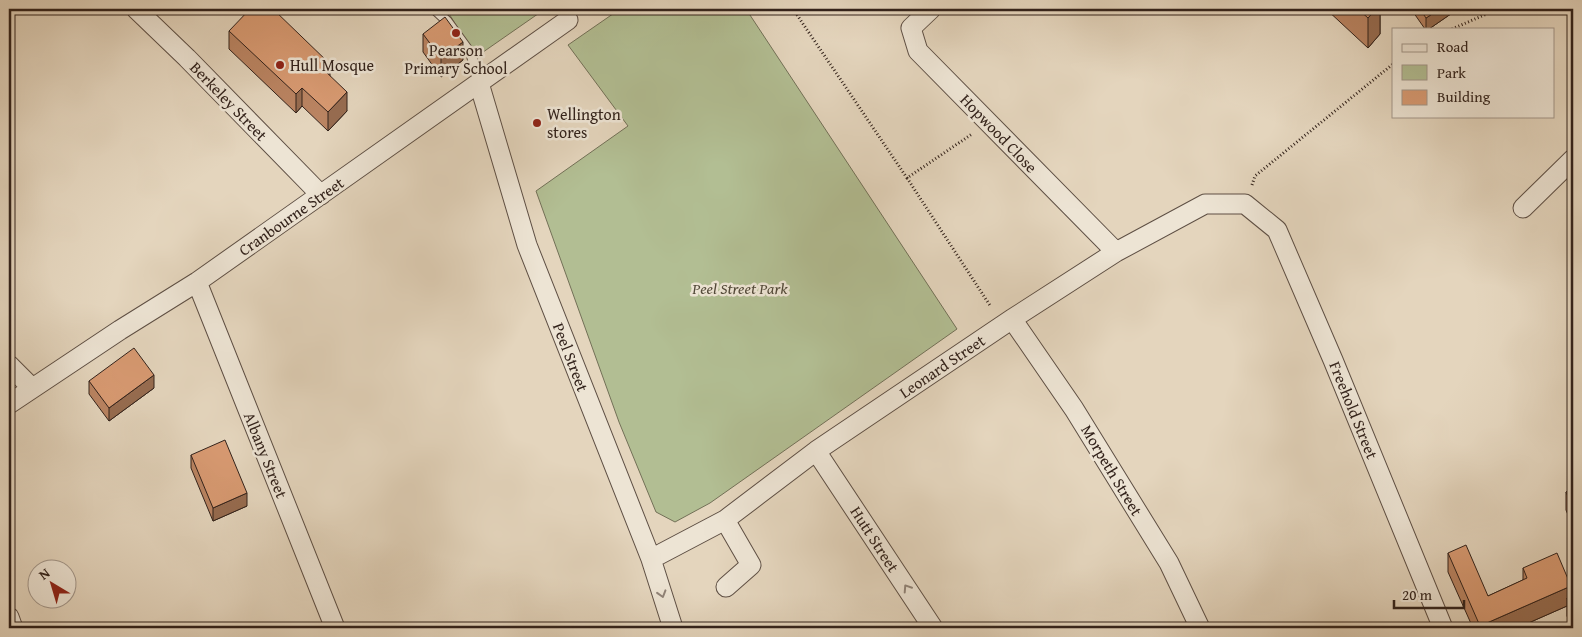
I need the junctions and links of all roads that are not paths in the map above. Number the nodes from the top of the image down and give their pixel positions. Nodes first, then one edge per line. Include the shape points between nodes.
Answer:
1 (136, 9) edge
2 (434, 9) edge
3 (931, 9) edge
4 (568, 20) dead end
5 (479, 83) junction
6 (1573, 159) edge
7 (321, 195) junction
8 (1245, 204) joint
9 (1523, 208) dead end
10 (1116, 252) junction
11 (197, 282) junction
12 (1008, 322) junction
13 (9, 365) edge
14 (32, 388) junction
15 (9, 404) edge
16 (816, 451) junction
17 (725, 520) junction
18 (651, 559) junction
19 (726, 587) dead end
20 (9, 617) edge
21 (13, 628) edge
22 (335, 628) edge
23 (673, 628) edge
24 (934, 628) edge
25 (1200, 628) edge
26 (1444, 628) edge

1 - 7 street, Berkeley Street
2 - 5 lane via 471,54
3 - 10 street, Hopwood Close via 911,28 918,51
4 - 5 street, Cranbourne Street
5 - 7 street, Cranbourne Street
5 - 18 street, Peel Street via 527,245
6 - 9 street
7 - 11 street, Cranbourne Street
8 - 10 street, Leonard Street via 1205,204
8 - 26 street, Freehold Street via 1277,230
10 - 12 street, Leonard Street
11 - 14 street, Cranbourne Street
11 - 22 street, Albany Street
12 - 16 street, Leonard Street
12 - 25 street, Morpeth Street via 1074,408 1169,563
13 - 14 street
14 - 15 street, Cranbourne Street
16 - 17 street, Leonard Street
24 -> 16 street, Hutt Street
17 - 18 street, Leonard Street
17 - 19 street via 752,565
18 -> 23 street, Peel Street
20 - 21 street

